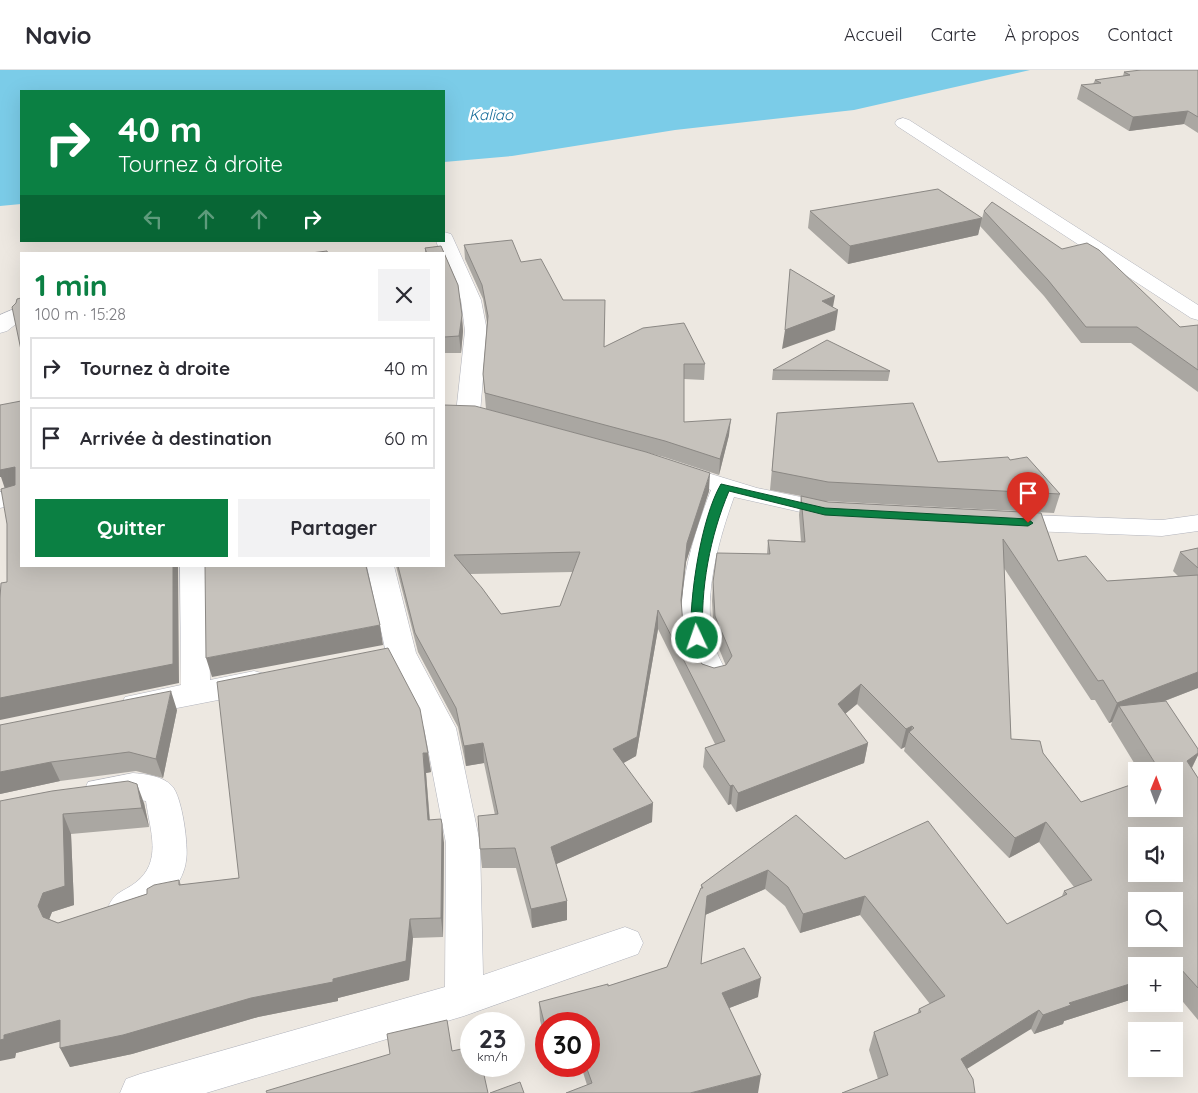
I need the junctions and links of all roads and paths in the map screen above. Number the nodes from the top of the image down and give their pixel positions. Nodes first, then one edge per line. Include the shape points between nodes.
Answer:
1 (903, 123) dead end
2 (446, 250) edge
3 (20, 313) edge
4 (1198, 314) edge
5 (0, 327) edge
6 (445, 413) edge
7 (654, 464) edge
8 (725, 487) junction
9 (864, 514) edge
10 (980, 520) edge
11 (1198, 523) edge
12 (194, 567) edge
13 (380, 567) edge
14 (712, 675) edge
15 (284, 676) edge
16 (196, 694) junction
17 (108, 711) edge
18 (70, 795) edge
19 (102, 912) edge
20 (626, 943) dead end
21 (464, 999) junction
22 (140, 1093) edge

1 - 4 street
2 - 6 street via 471,300 476,331 477,415
3 - 5 street
7 - 8 street
8 - 9 street via 825,511
8 - 14 street via 716,508 696,613 697,638
10 - 11 street via 1162,528
12 - 16 street
13 - 21 street via 386,655 440,728 463,843
15 - 16 street
16 - 17 street
18 - 19 street via 136,786 148,787 162,796 170,861 161,880 150,892 130,904
20 - 21 street
21 - 22 street

